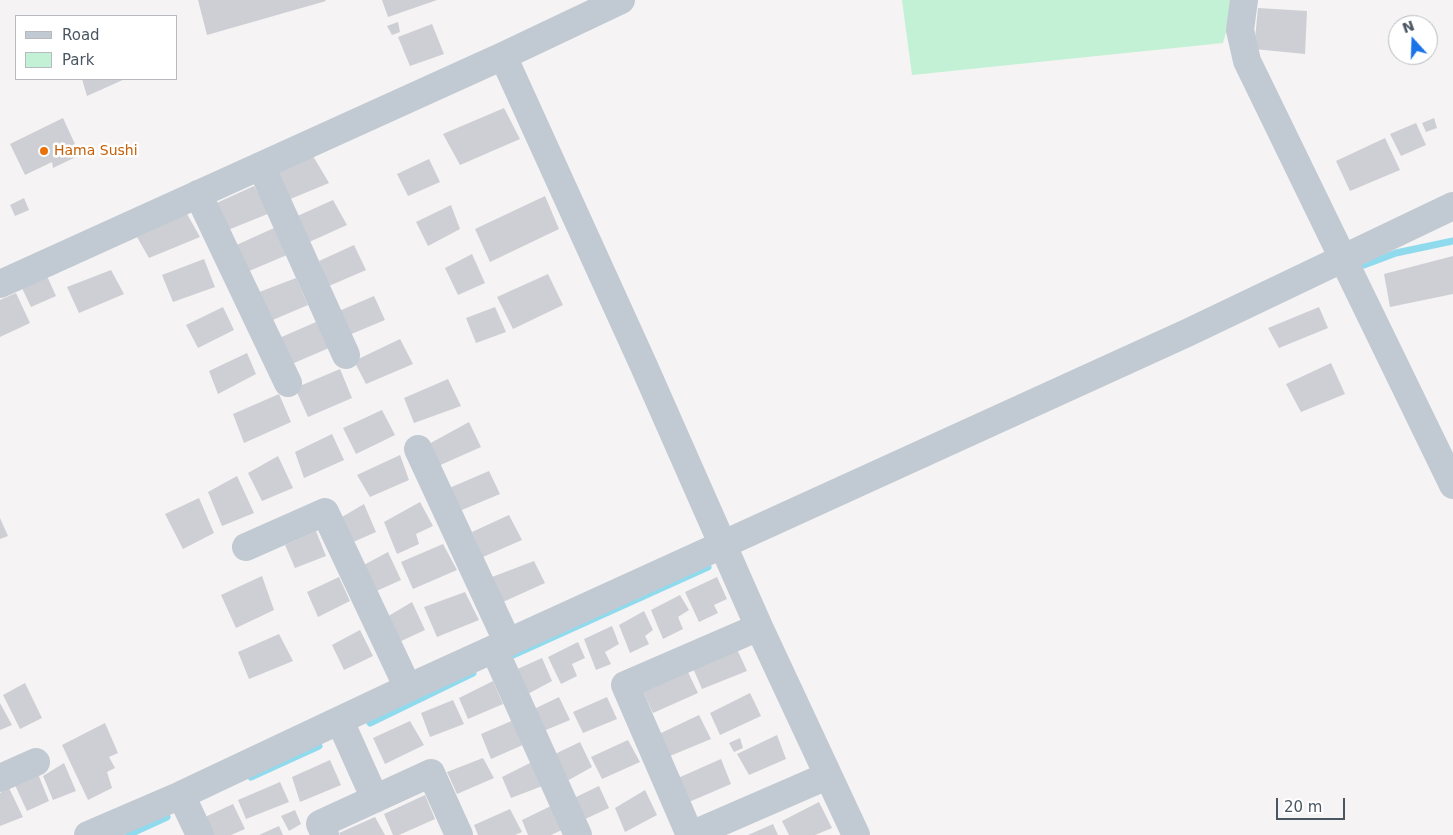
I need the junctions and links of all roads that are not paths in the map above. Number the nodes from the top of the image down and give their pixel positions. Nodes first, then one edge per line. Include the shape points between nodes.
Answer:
1 (621, 0) edge
2 (1244, 0) edge
3 (503, 56) junction
4 (261, 166) junction
5 (198, 194) junction
6 (1453, 206) edge
7 (1344, 258) junction
8 (0, 284) edge
9 (346, 355) dead end
10 (288, 383) dead end
11 (418, 449) dead end
12 (1453, 486) edge
13 (724, 544) junction
14 (246, 547) dead end
15 (759, 627) junction
16 (501, 646) junction
17 (408, 688) junction
18 (340, 721) junction
19 (36, 762) dead end
20 (827, 776) junction
21 (0, 778) edge
22 (181, 795) junction
23 (375, 799) junction
24 (88, 835) edge
25 (200, 835) edge
26 (325, 835) edge
27 (459, 835) edge
28 (578, 835) edge
29 (691, 835) edge
30 (856, 835) edge

1 - 3 street
2 - 7 street via 1240,30 1247,61
3 - 4 street
3 - 13 street
4 - 5 street
4 - 9 street
5 - 8 street
5 - 10 street
6 - 7 street
7 - 12 street
7 - 13 street
11 - 16 street
13 - 15 street
13 - 16 street
14 - 17 street via 325,512
15 - 20 street
15 - 29 street via 625,685
16 - 17 street
16 - 28 street
17 - 18 street
18 - 22 street
18 - 23 street
19 - 21 street
20 - 29 street
20 - 30 street
22 - 24 street
22 - 25 street
23 - 26 street via 320,824
23 - 27 street via 431,773

